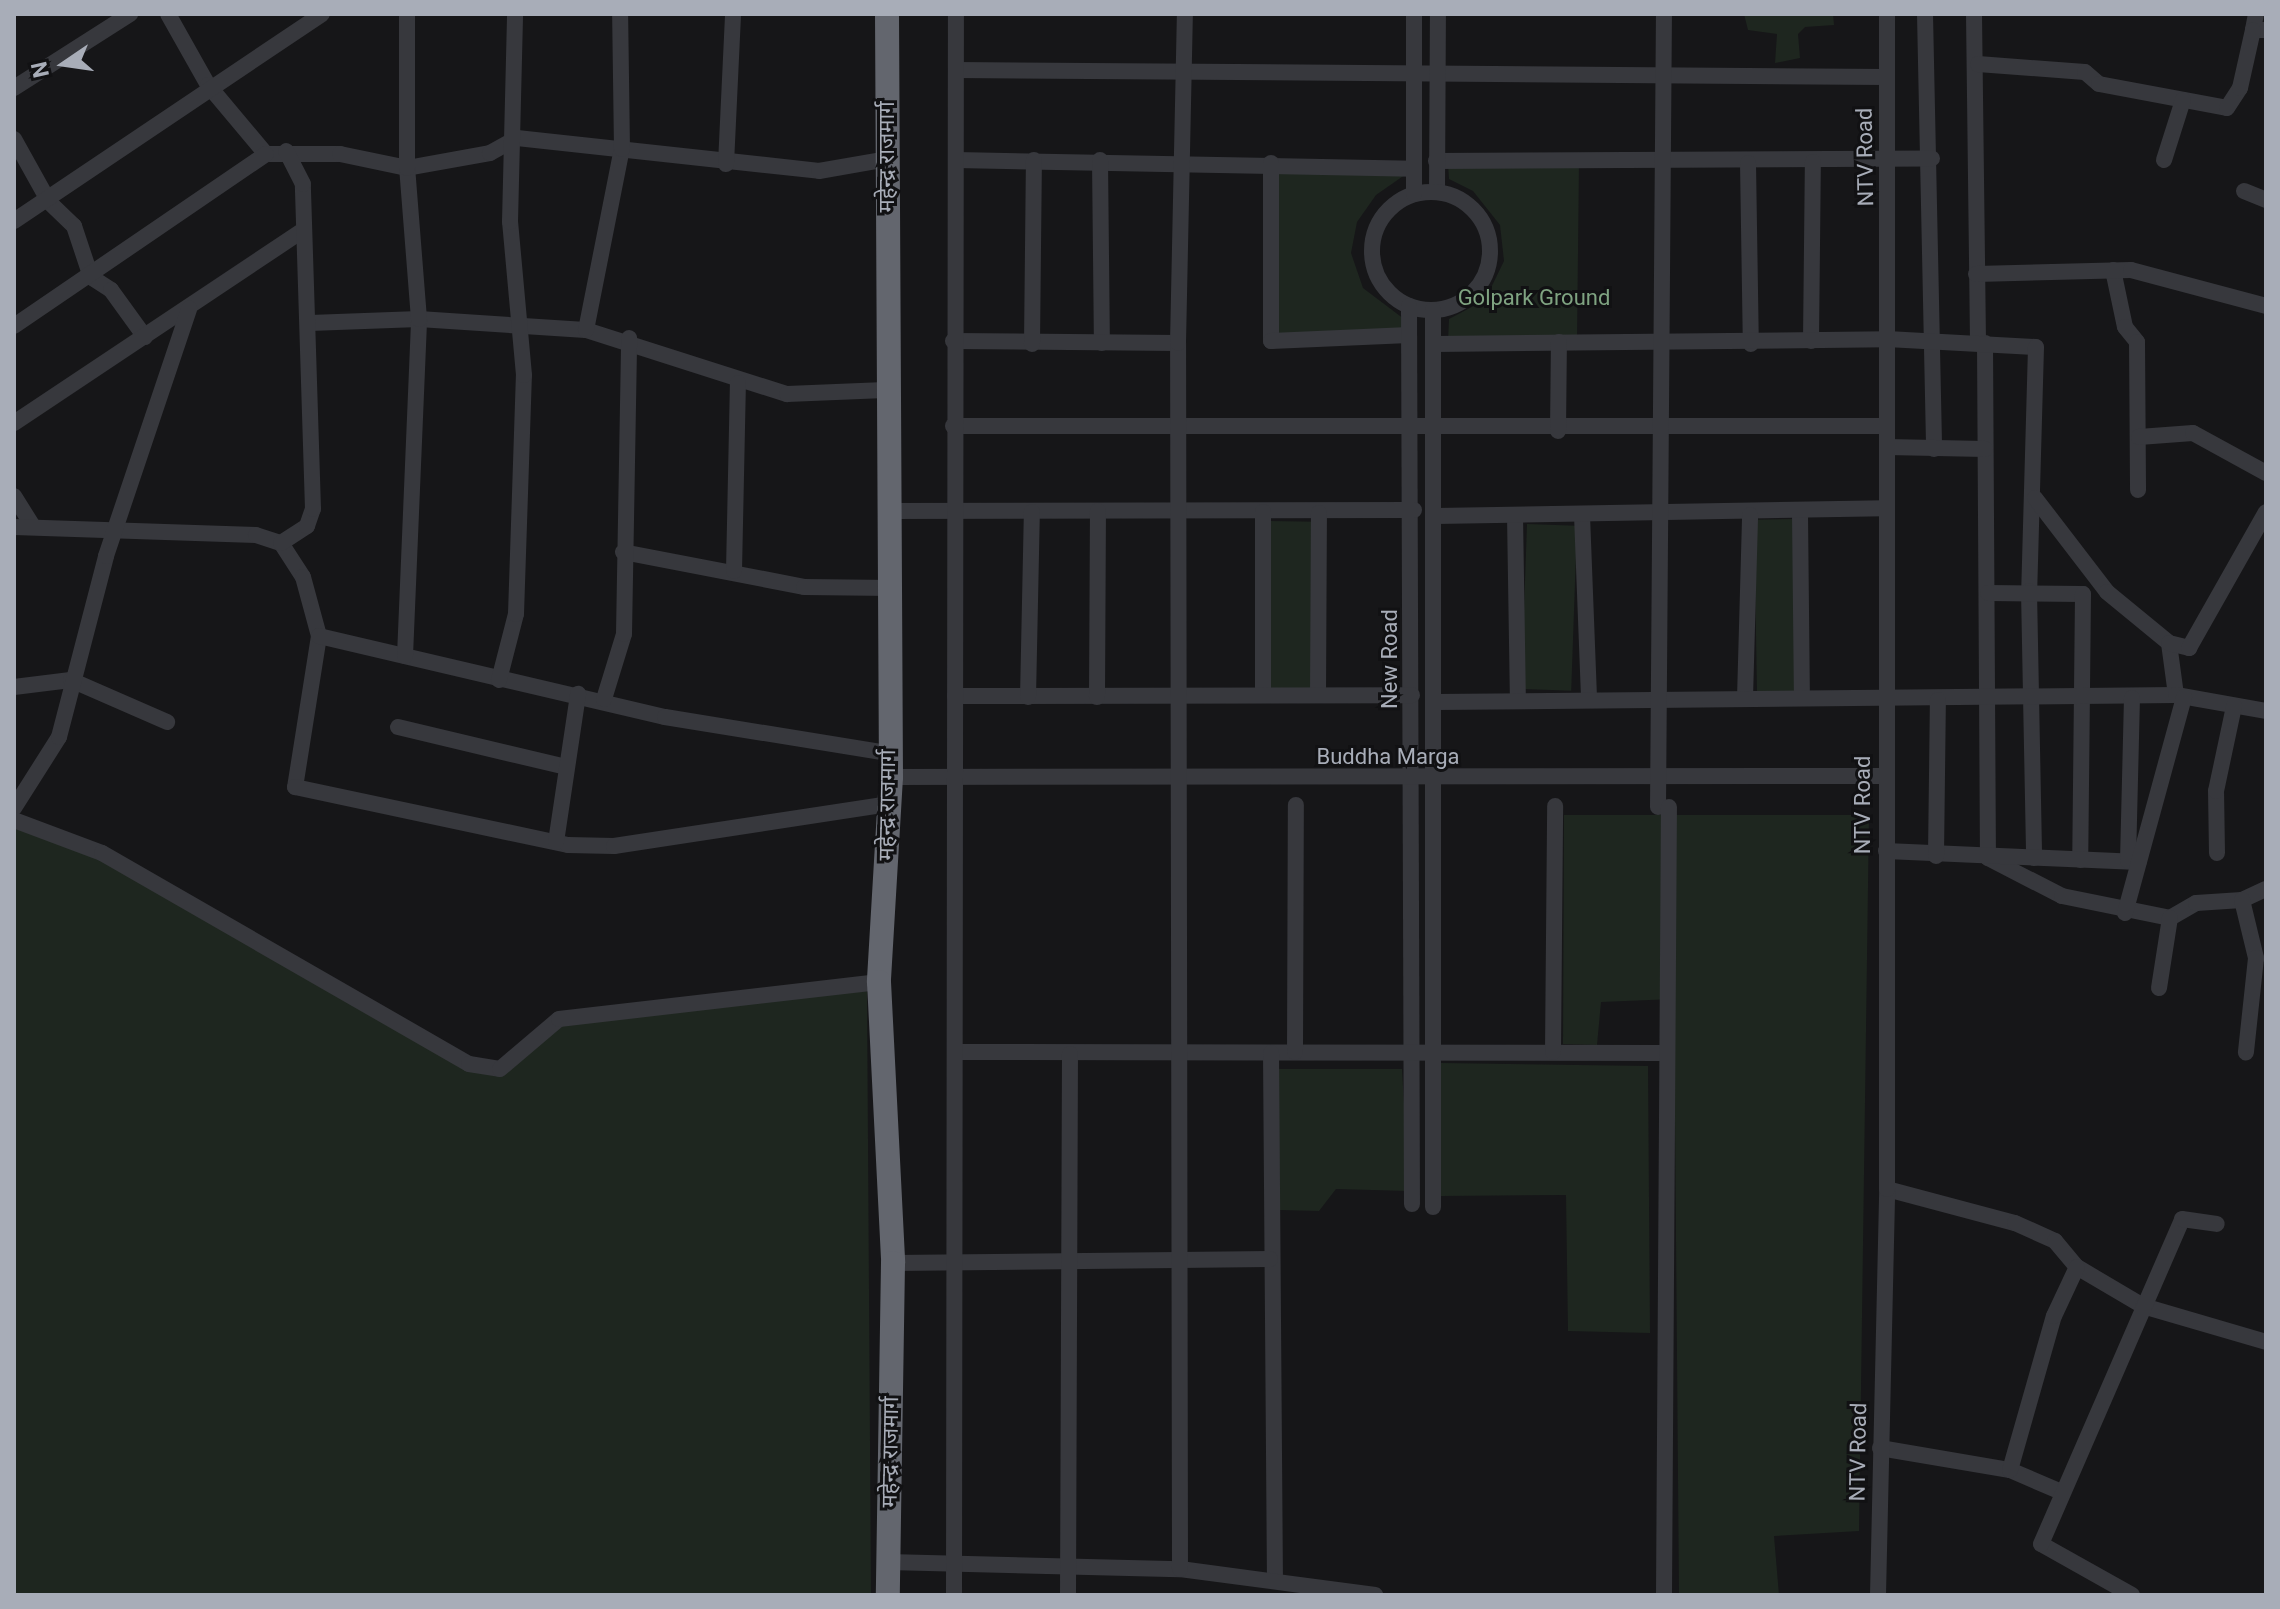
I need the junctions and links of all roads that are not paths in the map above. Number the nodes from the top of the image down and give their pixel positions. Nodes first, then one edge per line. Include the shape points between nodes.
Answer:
1 (130, 14) edge
2 (168, 14) edge
3 (322, 14) edge
4 (407, 14) edge
5 (515, 14) edge
6 (620, 14) edge
7 (733, 14) edge
8 (887, 14) edge
9 (956, 14) edge
10 (1185, 14) edge
11 (1414, 14) edge
12 (1438, 14) edge
13 (1664, 14) edge
14 (1887, 14) edge
15 (1925, 14) edge
16 (1974, 14) edge
17 (2258, 25) edge
18 (1978, 64) junction
19 (956, 70) junction
20 (1416, 70) junction
21 (1435, 70) junction
22 (1186, 74) junction
23 (1664, 74) junction
24 (1885, 77) junction
25 (208, 85) junction
26 (14, 88) edge
27 (2183, 100) junction
28 (517, 138) junction
29 (14, 139) edge
30 (622, 149) junction
31 (286, 151) junction
32 (266, 154) junction
33 (1932, 158) junction
34 (887, 159) junction
35 (1889, 159) junction
36 (956, 160) junction
37 (1034, 160) junction
38 (1100, 160) junction
39 (1181, 160) junction
40 (2164, 160) dead end
41 (1436, 161) junction
42 (1813, 162) junction
43 (1271, 163) junction
44 (1664, 163) junction
45 (1748, 163) junction
46 (726, 164) junction
47 (407, 168) junction
48 (1413, 169) junction
49 (2244, 191) dead end
50 (1437, 192) junction
51 (1414, 194) junction
52 (2266, 200) edge
53 (49, 202) junction
54 (14, 221) edge
55 (303, 230) junction
56 (2113, 270) junction
57 (1976, 274) junction
58 (91, 277) junction
59 (1409, 306) junction
60 (2266, 306) edge
61 (189, 309) junction
62 (1433, 310) junction
63 (419, 319) junction
64 (515, 322) junction
65 (310, 323) junction
66 (14, 326) edge
67 (586, 330) junction
68 (1409, 335) junction
69 (145, 337) junction
70 (629, 338) junction
71 (1887, 339) junction
72 (1936, 340) junction
73 (953, 341) junction
74 (1811, 341) junction
75 (1981, 341) junction
76 (1559, 342) junction
77 (1102, 343) junction
78 (1178, 343) junction
79 (1662, 343) junction
80 (1032, 344) junction
81 (1435, 344) junction
82 (1751, 344) junction
83 (738, 383) junction
84 (885, 390) junction
85 (14, 423) edge
86 (953, 426) junction
87 (1887, 426) junction
88 (1183, 429) junction
89 (1436, 430) junction
90 (1665, 430) junction
91 (1558, 431) junction
92 (1413, 432) junction
93 (2139, 437) junction
94 (1887, 447) junction
95 (1934, 449) junction
96 (1985, 449) junction
97 (2266, 473) edge
98 (2138, 490) dead end
99 (14, 496) edge
100 (2035, 498) junction
101 (1884, 508) junction
102 (1180, 509) junction
103 (2266, 509) edge
104 (1414, 510) junction
105 (886, 511) junction
106 (953, 511) junction
107 (1098, 511) junction
108 (1032, 512) junction
109 (1263, 512) junction
110 (1319, 513) junction
111 (1664, 513) junction
112 (1800, 514) junction
113 (1515, 515) junction
114 (1582, 515) junction
115 (1750, 515) junction
116 (1436, 516) junction
117 (33, 526) junction
118 (14, 527) edge
119 (116, 534) junction
120 (281, 543) junction
121 (623, 552) junction
122 (734, 571) junction
123 (892, 588) junction
124 (2029, 591) junction
125 (2107, 592) junction
126 (1988, 593) junction
127 (2083, 594) junction
128 (319, 636) junction
129 (2169, 643) junction
130 (405, 656) junction
131 (71, 680) junction
132 (499, 680) junction
133 (14, 687) edge
134 (578, 694) junction
135 (1884, 694) junction
136 (1263, 695) junction
137 (1318, 695) junction
138 (1412, 695) junction
139 (955, 696) junction
140 (1181, 696) junction
141 (2180, 696) junction
142 (1028, 697) junction
143 (1097, 697) junction
144 (1589, 698) junction
145 (1745, 698) junction
146 (1802, 698) junction
147 (2132, 698) junction
148 (604, 699) junction
149 (2082, 699) junction
150 (1518, 700) junction
151 (1938, 700) junction
152 (2036, 700) junction
153 (1658, 701) junction
154 (1990, 701) junction
155 (1436, 702) junction
156 (2234, 706) junction
157 (2266, 711) edge
158 (167, 722) dead end
159 (398, 727) dead end
160 (888, 753) junction
161 (566, 767) junction
162 (1885, 776) junction
163 (891, 777) junction
164 (954, 777) junction
165 (1180, 779) junction
166 (1412, 779) junction
167 (1434, 779) junction
168 (1657, 779) junction
169 (890, 804) junction
170 (1296, 805) dead end
171 (1555, 806) dead end
172 (14, 808) edge
173 (14, 820) edge
174 (556, 842) junction
175 (1886, 851) junction
176 (2217, 853) dead end
177 (1936, 856) junction
178 (1988, 858) junction
179 (2034, 858) junction
180 (2080, 860) junction
181 (2134, 861) junction
182 (2266, 889) edge
183 (2242, 900) junction
184 (2125, 913) junction
185 (2170, 918) junction
186 (879, 982) junction
187 (2159, 988) dead end
188 (958, 1052) junction
189 (1295, 1052) junction
190 (1411, 1052) junction
191 (1431, 1052) junction
192 (1553, 1052) junction
193 (2246, 1052) dead end
194 (1271, 1053) junction
195 (1665, 1053) junction
196 (1070, 1054) junction
197 (1178, 1054) junction
198 (1887, 1189) junction
199 (1412, 1204) dead end
200 (1433, 1207) dead end
201 (2217, 1224) dead end
202 (1270, 1259) junction
203 (1180, 1260) junction
204 (953, 1261) junction
205 (893, 1263) junction
206 (1068, 1263) junction
207 (2077, 1267) junction
208 (2143, 1306) junction
209 (2266, 1342) edge
210 (1880, 1448) junction
211 (2010, 1470) junction
212 (2059, 1491) junction
213 (888, 1562) junction
214 (953, 1567) junction
215 (1069, 1567) junction
216 (1180, 1569) junction
217 (1275, 1580) junction
218 (888, 1595) edge
219 (954, 1595) edge
220 (1068, 1595) edge
221 (1375, 1595) edge
222 (1664, 1595) edge
223 (1878, 1595) edge
224 (2132, 1595) edge

1 - 26 street
2 - 25 street
3 - 25 street
4 - 47 street
5 - 28 street
6 - 30 street
7 - 46 street
8 - 34 highway, महेन्द्र राजमार्ग
9 - 19 street
10 - 22 street
11 - 20 street
12 - 21 street
13 - 23 street
14 - 24 street, NTV Road
15 - 33 street
16 - 18 street
17 - 27 street via 2234,104
18 - 27 street via 2085,72 2099,84
18 - 57 street
19 - 22 street
19 - 36 street
20 - 21 street
20 - 22 street
20 - 48 street
21 - 23 street
21 - 41 street
22 - 39 street
23 - 24 street
23 - 44 street
24 - 35 street, NTV Road
25 - 32 street
25 - 53 street
27 - 40 street
28 - 30 street
28 - 47 street via 490,153
28 - 64 street
29 - 53 street
30 - 46 street
30 - 67 street
31 - 32 street
31 - 47 street
31 - 55 street via 303,184
32 - 58 street
33 - 35 street
33 - 72 street
34 - 46 street via 819,171
34 - 84 highway, महेन्द्र राजमार्ग
35 - 42 street
35 - 71 street, NTV Road
36 - 37 street
36 - 73 street
37 - 38 street
37 - 80 street
38 - 39 street
38 - 77 street
39 - 43 street
39 - 78 street
41 - 44 street
41 - 50 street
42 - 45 street
42 - 74 street
43 - 48 street
43 - 68 street via 1271,341
44 - 45 street
44 - 79 street
45 - 82 street
47 - 63 street
48 - 51 street
49 - 52 street
50 - 51 street
50 - 62 street via 1477,215 1489,259 1475,291
51 - 59 street via 1378,225 1372,256 1384,286
53 - 54 street
53 - 58 street via 74,226
55 - 61 street
55 - 65 street
56 - 57 street
56 - 60 street
56 - 93 street via 2125,327 2137,342
57 - 75 street
58 - 66 street
58 - 69 street via 111,290
59 - 62 street
59 - 68 street, New Road
61 - 69 street
61 - 119 street
62 - 81 street, New Road
63 - 64 street
63 - 65 street
63 - 130 street
64 - 67 street
64 - 132 street via 524,375 516,614
65 - 120 street via 313,509 307,526
67 - 70 street
68 - 92 street, New Road
69 - 85 street
70 - 83 street
70 - 121 street
71 - 72 street
71 - 74 street
71 - 87 street, NTV Road
72 - 75 street
72 - 95 street
73 - 80 street
73 - 86 street
74 - 82 street
75 - 96 street
75 - 100 street via 2036,347
76 - 79 street
76 - 81 street
76 - 91 street
77 - 78 street
77 - 80 street
78 - 88 street
79 - 82 street
79 - 90 street
81 - 89 street, New Road
83 - 84 street via 787,394
83 - 122 street
84 - 105 highway, महेन्द्र राजमार्ग
86 - 88 street
86 - 106 street
87 - 90 street
87 - 94 street, NTV Road
88 - 92 street
88 - 102 street
89 - 91 street
89 - 92 street
89 - 116 street, New Road
90 - 91 street
90 - 111 street
92 - 104 street, New Road
93 - 97 street via 2193,433
93 - 98 street
94 - 95 street
94 - 101 street, NTV Road
95 - 96 street
96 - 126 street
99 - 117 street
100 - 124 street
100 - 125 street
101 - 112 street
101 - 135 street, NTV Road
102 - 107 street
102 - 109 street
102 - 140 street
103 - 129 street via 2189,648
104 - 110 street
104 - 138 street, New Road
105 - 106 street
105 - 123 highway, महेन्द्र राजमार्ग
106 - 108 street
106 - 139 street
107 - 108 street
107 - 143 street
108 - 142 street
109 - 110 street
109 - 136 street
110 - 137 street
111 - 114 street
111 - 115 street
111 - 153 street
112 - 115 street
112 - 146 street
113 - 114 street
113 - 116 street
113 - 150 street
114 - 144 street
115 - 145 street
116 - 155 street, New Road
117 - 118 street
117 - 119 street
119 - 120 street via 256,535
119 - 131 street
120 - 128 street via 303,577
121 - 122 street
121 - 148 street via 624,634
122 - 123 street via 804,587
123 - 160 highway, महेन्द्र राजमार्ग
124 - 126 street
124 - 127 street
124 - 152 street
125 - 127 street
125 - 129 street
126 - 154 street
127 - 149 street
128 - 130 street
128 - 174 street via 295,787
129 - 141 street
130 - 132 street
131 - 133 street
131 - 158 street
131 - 172 street via 59,737
132 - 134 street
134 - 148 street
134 - 161 street
135 - 146 street
135 - 151 street
135 - 162 street, NTV Road
136 - 137 street
136 - 140 street
137 - 138 street
138 - 166 street, New Road
139 - 142 street
139 - 164 street
140 - 143 street
140 - 165 street
141 - 147 street
141 - 156 street
141 - 181 street
142 - 143 street
144 - 150 street
144 - 153 street
145 - 146 street
145 - 153 street
147 - 149 street
147 - 181 street
148 - 160 street via 665,717
149 - 152 street
149 - 180 street
150 - 155 street
151 - 154 street
151 - 177 street
152 - 154 street
152 - 179 street
153 - 168 street
154 - 178 street
155 - 167 street, New Road
156 - 157 street
156 - 176 street via 2216,791
159 - 161 street
160 - 163 highway, महेन्द्र राजमार्ग
161 - 174 street
162 - 168 street, Buddha Marga
162 - 175 street, NTV Road
163 - 164 street, Buddha Marga
163 - 169 highway, महेन्द्र राजमार्ग
164 - 165 street, Buddha Marga
164 - 188 street
165 - 166 street, Buddha Marga
165 - 197 street
166 - 167 street, Buddha Marga
166 - 190 street, New Road
167 - 168 street, Buddha Marga
167 - 191 street, New Road
168 - 195 street via 1663,807
169 - 174 street via 614,846
169 - 186 highway, महेन्द्र राजमार्ग
170 - 189 street
171 - 192 street
173 - 186 street via 102,853 469,1064 500,1069 559,1019
175 - 177 street
175 - 198 street, NTV Road
177 - 178 street
178 - 179 street
178 - 184 street via 2062,896
179 - 180 street
180 - 181 street
181 - 184 street
182 - 183 street
183 - 185 street via 2196,903
183 - 193 street via 2256,958
184 - 185 street
185 - 187 street
186 - 205 highway, महेन्द्र राजमार्ग
188 - 196 street
188 - 204 street
189 - 190 street
189 - 194 street
190 - 191 street
190 - 199 street, New Road
191 - 192 street
191 - 200 street, New Road
192 - 195 street
194 - 197 street
194 - 202 street
195 - 222 street
196 - 197 street
196 - 206 street
197 - 203 street
198 - 207 street via 2015,1223 2055,1241
198 - 210 street, NTV Road
201 - 208 street via 2182,1219
202 - 203 street
202 - 217 street
203 - 206 street
203 - 216 street
204 - 205 street
204 - 206 street
204 - 214 street
205 - 213 highway, महेन्द्र राजमार्ग
206 - 215 street
207 - 208 street
207 - 211 street via 2054,1316
208 - 209 street
208 - 212 street
210 - 211 street
210 - 223 street, NTV Road
211 - 212 street
212 - 224 street via 2041,1544
213 - 214 street
213 - 218 highway, महेन्द्र राजमार्ग
214 - 215 street
214 - 219 street
215 - 216 street
215 - 220 street
216 - 217 street
217 - 221 street

